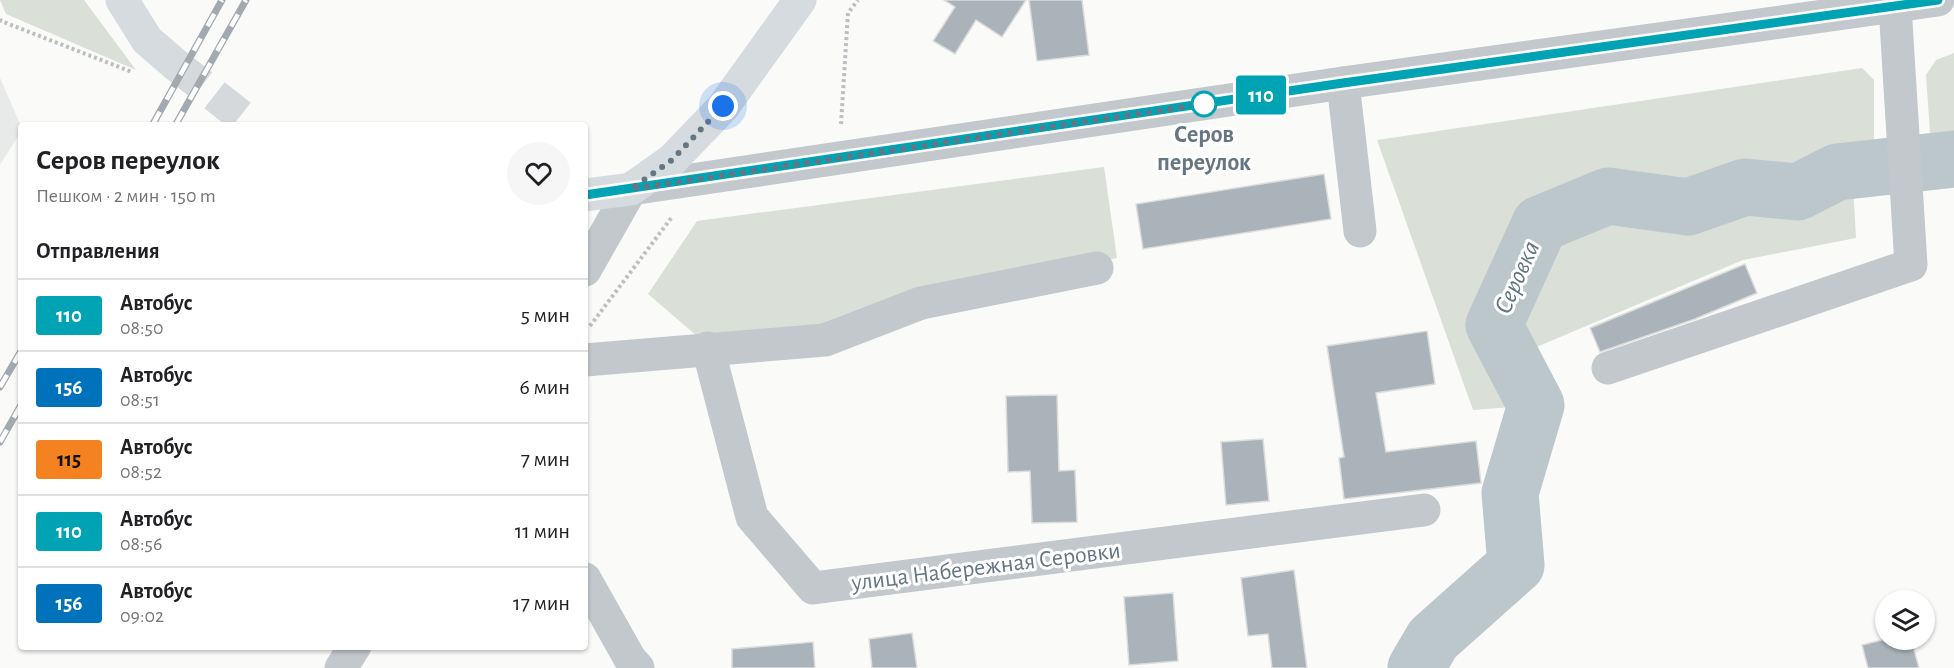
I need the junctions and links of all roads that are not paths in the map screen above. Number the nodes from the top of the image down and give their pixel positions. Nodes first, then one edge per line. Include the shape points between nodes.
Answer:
1 (122, 0) edge
2 (800, 0) edge
3 (1938, 0) edge
4 (1895, 6) junction
5 (176, 65) tunnel mouth
6 (1343, 83) junction
7 (631, 189) junction
8 (588, 195) edge
9 (1360, 231) dead end
10 (588, 265) edge
11 (1097, 268) dead end
12 (708, 348) junction
13 (588, 360) edge
14 (1608, 368) dead end
15 (1424, 510) dead end
16 (588, 584) edge
17 (352, 650) edge
18 (341, 668) edge
19 (638, 668) edge

1 - 5 main road via 147,40
2 - 7 main road via 723,106 672,160
3 - 4 street
4 - 6 street
4 - 14 street via 1911,265
6 - 7 street
6 - 9 street
7 - 8 main road
7 - 10 street
11 - 12 street via 921,303 825,340
12 - 13 street
12 - 15 street, улица Набережная Серовки via 752,517 813,588
16 - 19 street
17 - 18 street

